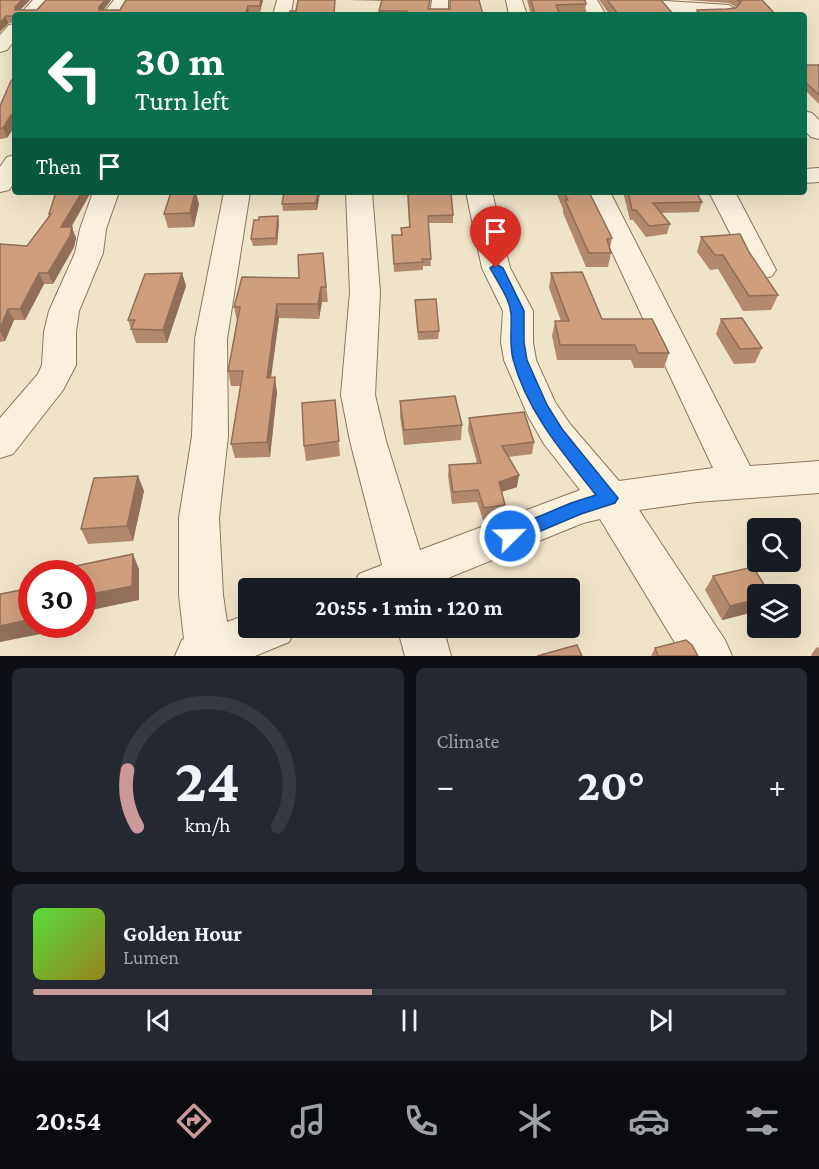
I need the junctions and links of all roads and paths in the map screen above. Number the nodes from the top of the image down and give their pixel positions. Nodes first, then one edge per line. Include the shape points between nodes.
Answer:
1 (42, 0) edge
2 (658, 0) edge
3 (727, 8) edge
4 (31, 12) edge
5 (807, 121) edge
6 (819, 132) edge
7 (12, 167) edge
8 (0, 185) edge
9 (105, 195) edge
10 (236, 195) edge
11 (359, 195) edge
12 (480, 195) edge
13 (598, 195) edge
14 (724, 195) edge
15 (762, 270) edge
16 (0, 444) edge
17 (819, 477) edge
18 (739, 482) junction
19 (609, 498) junction
20 (396, 578) edge
21 (411, 578) edge
22 (245, 638) edge
23 (423, 638) edge
24 (204, 654) edge
25 (428, 656) edge
26 (709, 656) edge

1 - 4 street
2 - 3 street via 672,7
5 - 6 street
7 - 8 street
9 - 16 street via 89,253 64,311 59,365 51,381
10 - 24 street via 211,339 210,436 199,518
11 - 20 street via 365,292 358,395
12 - 19 street via 496,268 518,311 520,360 540,407
13 - 18 street
14 - 15 street
17 - 18 street
18 - 19 street
19 - 21 street
19 - 26 street
22 - 24 street
23 - 25 street

